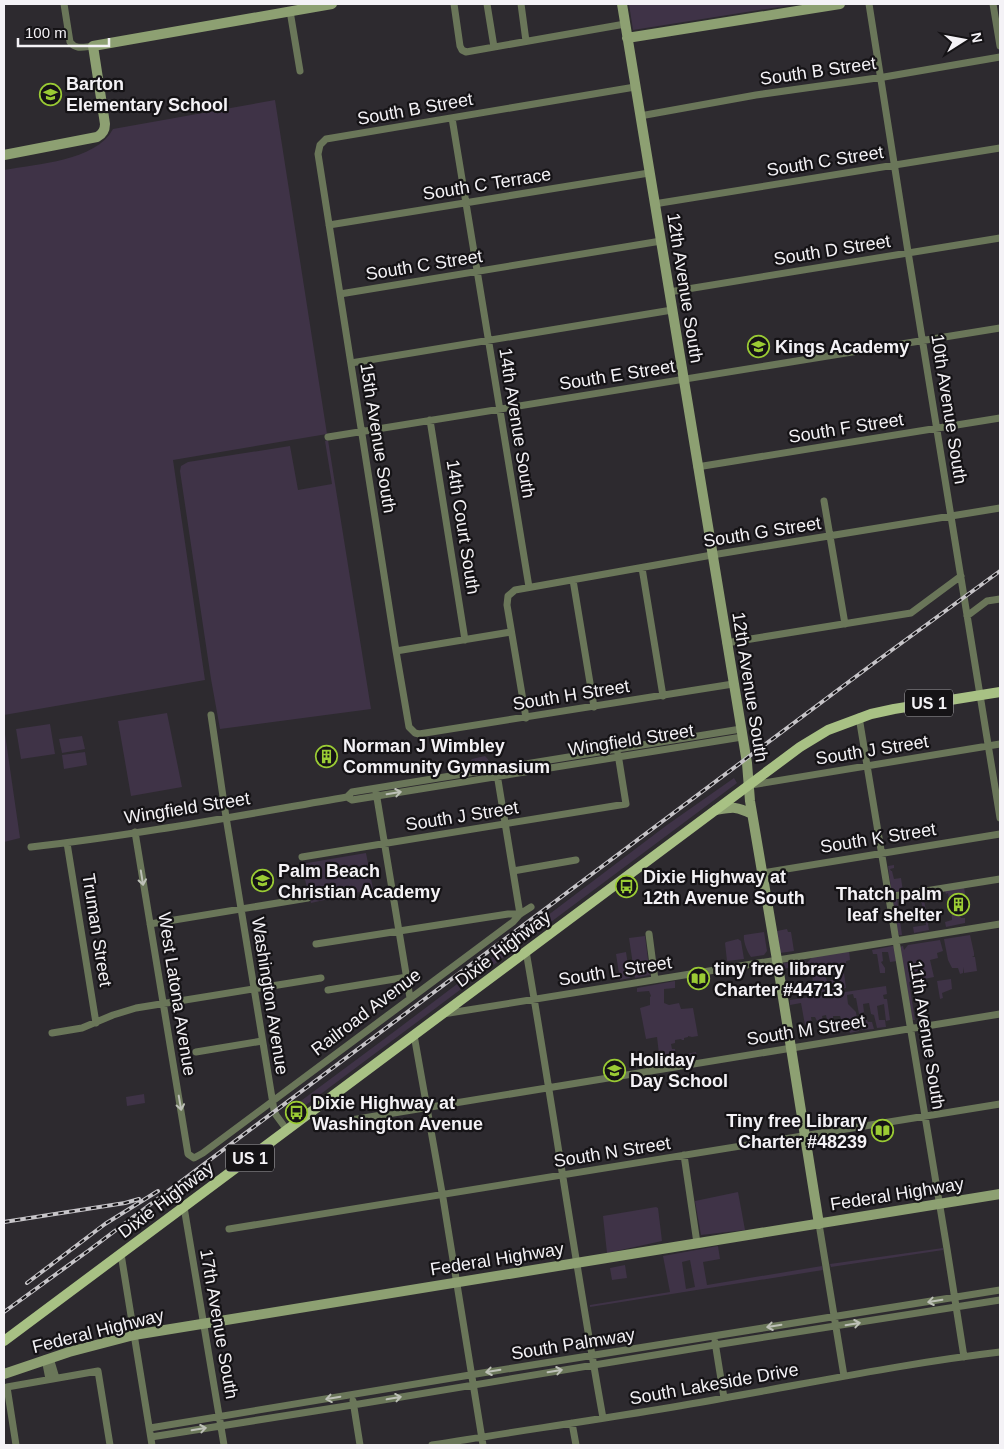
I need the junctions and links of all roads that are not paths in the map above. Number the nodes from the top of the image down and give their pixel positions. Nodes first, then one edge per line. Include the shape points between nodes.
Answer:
1 (64, 4) edge
2 (332, 4) edge
3 (454, 4) edge
4 (487, 4) edge
5 (521, 4) edge
6 (622, 4) edge
7 (840, 4) edge
8 (870, 4) edge
9 (992, 4) edge
10 (290, 11) junction
11 (625, 24) junction
12 (627, 38) junction
13 (526, 42) junction
14 (92, 46) junction
15 (1000, 46) edge
16 (494, 47) junction
17 (1000, 56) edge
18 (300, 71) dead end
19 (882, 77) junction
20 (635, 87) junction
21 (640, 116) junction
22 (452, 118) junction
23 (320, 145) joint
24 (1000, 148) edge
25 (4, 155) edge
26 (894, 165) junction
27 (649, 172) junction
28 (466, 203) junction
29 (654, 204) junction
30 (329, 225) junction
31 (1000, 238) edge
32 (661, 241) junction
33 (908, 253) junction
34 (477, 271) junction
35 (669, 292) junction
36 (340, 294) junction
37 (672, 310) junction
38 (1000, 328) edge
39 (488, 340) junction
40 (923, 341) junction
41 (351, 363) junction
42 (683, 380) junction
43 (500, 408) junction
44 (1000, 418) edge
45 (430, 420) junction
46 (937, 428) junction
47 (362, 431) junction
48 (328, 437) dead end
49 (698, 467) junction
50 (824, 501) dead end
51 (1000, 508) edge
52 (951, 516) junction
53 (830, 536) junction
54 (712, 555) junction
55 (642, 568) junction
56 (961, 576) junction
57 (573, 580) junction
58 (529, 587) junction
59 (1000, 593) edge
60 (1000, 599) edge
61 (988, 601) junction
62 (968, 616) junction
63 (845, 624) junction
64 (512, 632) junction
65 (465, 640) junction
66 (726, 643) junction
67 (396, 651) junction
68 (733, 684) junction
69 (1000, 692) edge
70 (981, 695) junction
71 (663, 696) junction
72 (594, 707) junction
73 (211, 715) dead end
74 (526, 718) junction
75 (859, 718) junction
76 (415, 733) joint
77 (741, 733) junction
78 (1000, 744) edge
79 (989, 746) junction
80 (617, 749) junction
81 (586, 754) junction
82 (618, 757) junction
83 (587, 762) junction
84 (868, 766) junction
85 (497, 773) junction
86 (749, 786) junction
87 (376, 792) junction
88 (716, 810) junction
89 (752, 814) junction
90 (226, 817) junction
91 (1000, 818) edge
92 (505, 824) junction
93 (135, 832) junction
94 (1000, 834) edge
95 (67, 843) junction
96 (384, 844) junction
97 (31, 847) dead end
98 (882, 853) junction
99 (302, 857) dead end
100 (576, 860) dead end
101 (513, 871) junction
102 (762, 873) junction
103 (1000, 879) edge
104 (894, 896) dead end
105 (308, 898) dead end
106 (531, 907) dead end
107 (241, 909) junction
108 (520, 914) junction
109 (150, 924) junction
110 (1000, 924) edge
111 (399, 931) junction
112 (649, 934) dead end
113 (896, 941) junction
114 (316, 944) dead end
115 (526, 951) junction
116 (777, 960) junction
117 (407, 977) junction
118 (322, 978) dead end
119 (655, 980) junction
120 (254, 989) junction
121 (328, 990) dead end
122 (410, 998) junction
123 (534, 999) junction
124 (163, 1004) junction
125 (442, 1014) junction
126 (1000, 1014) edge
127 (96, 1023) junction
128 (910, 1029) junction
129 (52, 1033) dead end
130 (414, 1035) junction
131 (262, 1041) junction
132 (791, 1048) junction
133 (196, 1052) dead end
134 (549, 1087) junction
135 (272, 1101) junction
136 (1000, 1104) edge
137 (427, 1108) junction
138 (925, 1116) junction
139 (351, 1120) dead end
140 (287, 1130) junction
141 (805, 1136) junction
142 (684, 1155) junction
143 (194, 1158) joint
144 (563, 1175) junction
145 (442, 1194) junction
146 (1000, 1194) edge
147 (939, 1204) junction
148 (184, 1207) junction
149 (819, 1224) junction
150 (229, 1229) dead end
151 (698, 1243) junction
152 (121, 1254) junction
153 (577, 1262) junction
154 (456, 1282) junction
155 (1000, 1290) edge
156 (954, 1298) junction
157 (1000, 1300) edge
158 (956, 1307) junction
159 (834, 1317) junction
160 (204, 1323) junction
161 (836, 1327) junction
162 (134, 1335) junction
163 (714, 1336) junction
164 (4, 1341) edge
165 (715, 1344) junction
166 (1000, 1352) edge
167 (592, 1356) junction
168 (964, 1357) junction
169 (48, 1358) junction
170 (594, 1365) junction
171 (4, 1374) edge
172 (471, 1375) junction
173 (844, 1376) junction
174 (53, 1379) junction
175 (473, 1385) junction
176 (352, 1394) junction
177 (724, 1398) junction
178 (353, 1405) junction
179 (220, 1417) junction
180 (603, 1418) junction
181 (572, 1423) junction
182 (221, 1426) junction
183 (150, 1428) junction
184 (151, 1437) junction
185 (482, 1441) edge
186 (16, 1445) edge
187 (110, 1445) edge
188 (152, 1445) edge
189 (224, 1445) edge
190 (360, 1445) edge
191 (432, 1445) edge
192 (576, 1445) edge

1 - 14 street via 72,46
2 - 10 street
3 - 16 street via 462,50
4 - 16 street
5 - 13 street
6 - 11 street, 12th Avenue South
7 - 12 street
8 - 19 street, 10th Avenue South
9 - 15 street
10 - 14 street
10 - 18 street
11 - 12 street, 12th Avenue South
11 - 13 street
12 - 20 street, 12th Avenue South
13 - 16 street
14 - 25 street via 105,124 101,135
17 - 19 street, South B Street
19 - 21 street, South B Street
19 - 26 street, 10th Avenue South
20 - 21 street, 12th Avenue South
20 - 22 street, South B Street
21 - 27 street, 12th Avenue South
22 - 23 street, South B Street via 326,139
22 - 28 street, 14th Avenue South
23 - 30 street, 15th Avenue South via 318,154
24 - 26 street, South C Street
26 - 29 street, South C Street
26 - 33 street, 10th Avenue South
27 - 28 street, South C Terrace
27 - 29 street, 12th Avenue South
28 - 30 street, South C Terrace
28 - 34 street, 14th Avenue South
29 - 32 street, 12th Avenue South
30 - 36 street, 15th Avenue South
31 - 33 street, South D Street
32 - 34 street, South C Street
32 - 35 street, 12th Avenue South
33 - 35 street, South D Street
33 - 40 street, 10th Avenue South
34 - 36 street, South C Street
34 - 39 street, 14th Avenue South
35 - 37 street, 12th Avenue South
36 - 41 street, 15th Avenue South
37 - 39 street
37 - 42 street, 12th Avenue South
38 - 40 street, South E Street
39 - 41 street
39 - 43 street, 14th Avenue South
40 - 42 street, South E Street
40 - 46 street, 10th Avenue South
41 - 47 street, 15th Avenue South
42 - 43 street, South E Street
42 - 49 street, 12th Avenue South
43 - 45 street, South E Street
43 - 58 street, 14th Avenue South
44 - 46 street, South F Street
45 - 47 street, South E Street
45 - 65 street, 14th Court South
46 - 49 street, South F Street
46 - 52 street, 10th Avenue South
47 - 48 street, South E Street
47 - 67 street, 15th Avenue South
49 - 54 street, 12th Avenue South
50 - 53 street
51 - 52 street, South G Street
52 - 53 street, South G Street
52 - 56 street, 10th Avenue South
53 - 54 street, South G Street
53 - 63 street
54 - 55 street, South G Street
54 - 66 street, 12th Avenue South
55 - 57 street, South G Street
55 - 71 street
56 - 62 street, 10th Avenue South
56 - 63 street via 911,613
57 - 58 street, South G Street
57 - 72 street
58 - 64 street via 515,590 508,596
59 - 61 street
60 - 61 street
61 - 62 street
62 - 70 street, 10th Avenue South
63 - 66 street
64 - 65 street
64 - 74 street
65 - 67 street
66 - 68 street, 12th Avenue South
67 - 76 street, 15th Avenue South via 409,727
68 - 71 street, South H Street
68 - 77 street, 12th Avenue South
69 - 70 main road, Dixie Highway / US 1
70 - 75 main road, Dixie Highway / US 1
70 - 79 street, 10th Avenue South
71 - 72 street, South H Street
72 - 74 street, South H Street
73 - 90 street, Washington Avenue
74 - 76 street, South H Street
75 - 84 street, 11th Avenue South
75 - 86 main road, Dixie Highway / US 1 via 800,747
77 - 80 street, Wingfield Street
77 - 82 street, Wingfield Street
77 - 86 street, 12th Avenue South
78 - 79 street, South J Street
79 - 84 street, South J Street
79 - 91 street, 10th Avenue South
80 - 81 street, Wingfield Street
80 - 82 street
81 - 83 street
81 - 85 street, Wingfield Street
82 - 83 street, Wingfield Street
82 - 92 street, South J Street via 626,804
83 - 85 street, Wingfield Street
84 - 86 street, South J Street
84 - 98 street, 11th Avenue South
85 - 87 street, Wingfield Street
85 - 92 street
86 - 88 main road, Dixie Highway / US 1
86 - 89 street, 12th Avenue South
87 - 90 street, Wingfield Street via 352,792 347,797
87 - 96 street
88 - 89 street via 733,807
88 - 115 main road, Dixie Highway / US 1
89 - 102 street, 12th Avenue South
90 - 93 street, Wingfield Street
90 - 107 street, Washington Avenue
92 - 96 street, South J Street
92 - 101 street
93 - 95 street, Wingfield Street
93 -> 109 street, West Latona Avenue
94 - 98 street, South K Street
95 - 97 street, Wingfield Street
95 - 127 street, Truman Street
96 - 99 street, South J Street
96 - 111 street
98 - 102 street, South K Street
98 - 113 street, 11th Avenue South
100 - 101 street
101 - 108 street
102 - 116 street, 12th Avenue South
103 - 104 street
105 - 107 street
106 - 108 street, Railroad Avenue
107 - 109 street
107 - 120 street, Washington Avenue
108 - 111 street
108 - 122 street, Railroad Avenue
109 - 124 street, West Latona Avenue
110 - 113 street, South L Street
111 - 114 street
111 - 117 street
112 - 119 street
113 - 116 street, South L Street
113 - 128 street, 11th Avenue South
115 - 123 street
115 - 125 main road, Dixie Highway / US 1
116 - 119 street, South L Street
116 - 132 street, 12th Avenue South
117 - 121 street
117 - 122 street
118 - 120 street
119 - 123 street, South L Street
120 - 124 street
120 - 131 street, Washington Avenue
122 - 135 street, Railroad Avenue
123 - 125 street, South L Street
123 - 134 street
124 - 127 street via 127,1010
124 -> 143 street, West Latona Avenue via 188,1154
125 - 130 main road, Dixie Highway / US 1
126 - 128 street, South M Street
127 - 129 street
128 - 132 street, South M Street
128 - 138 street, 11th Avenue South
130 - 137 street
130 - 140 main road, Dixie Highway / US 1
131 - 133 street
131 - 135 street, Washington Avenue
132 - 134 street, South M Street
132 - 141 street, 12th Avenue South
134 - 137 street, South M Street
134 - 144 street
135 - 140 street, Washington Avenue via 276,1115
135 - 143 street, Railroad Avenue
136 - 138 street, South N Street
137 - 139 street, South M Street
137 - 145 street
138 - 141 street, South N Street
138 - 147 street, 11th Avenue South
140 - 148 main road, Dixie Highway / US 1
141 - 142 street, South N Street
141 - 149 street, 12th Avenue South
142 - 144 street, South N Street
142 - 151 street
144 - 145 street, South N Street
144 - 153 street
145 - 150 street, South N Street
145 - 154 street
146 - 147 street, Federal Highway
147 - 149 street, Federal Highway
147 - 156 street, 11th Avenue South
148 - 152 main road, Dixie Highway / US 1
148 - 160 street, 17th Avenue South
149 - 151 street, Federal Highway
149 - 159 street, 12th Avenue South
151 - 153 street, Federal Highway
152 - 162 street
152 - 164 main road, Dixie Highway / US 1
153 - 154 street, Federal Highway
153 - 167 street
154 - 160 street, Federal Highway
154 - 172 street
155 - 156 street, South Palmway
156 - 158 street, 11th Avenue South
156 -> 159 street, South Palmway
157 - 158 street, South Palmway
161 -> 158 street, South Palmway
158 - 168 street, 11th Avenue South
159 - 161 street, 12th Avenue South
159 -> 163 street, South Palmway
160 - 162 street, Federal Highway
160 - 179 street, 17th Avenue South
161 - 165 street, South Palmway
161 - 173 street, 12th Avenue South
162 - 169 street, Federal Highway
162 - 183 street
163 - 165 street
163 - 167 street, South Palmway
165 - 170 street, South Palmway
165 - 177 street
166 - 168 street, South Lakeside Drive
167 - 170 street
167 -> 172 street, South Palmway
168 - 173 street, South Lakeside Drive
169 - 171 street, Federal Highway
169 - 174 street
175 -> 170 street, South Palmway
170 - 180 street
172 - 175 street
172 - 176 street, South Palmway
173 - 177 street, South Lakeside Drive
174 - 186 street via 7,1387
174 - 187 street via 98,1371
178 -> 175 street, South Palmway
175 - 185 street
176 - 178 street
176 -> 179 street, South Palmway
177 - 180 street, South Lakeside Drive
178 - 182 street, South Palmway
178 - 190 street
179 - 182 street, 17th Avenue South
179 - 183 street, South Palmway
180 - 181 street, South Lakeside Drive
181 - 185 street, South Lakeside Drive
181 - 192 street
184 -> 182 street, South Palmway
182 - 189 street, 17th Avenue South
183 - 184 street
184 - 188 street
185 - 191 street, South Lakeside Drive

